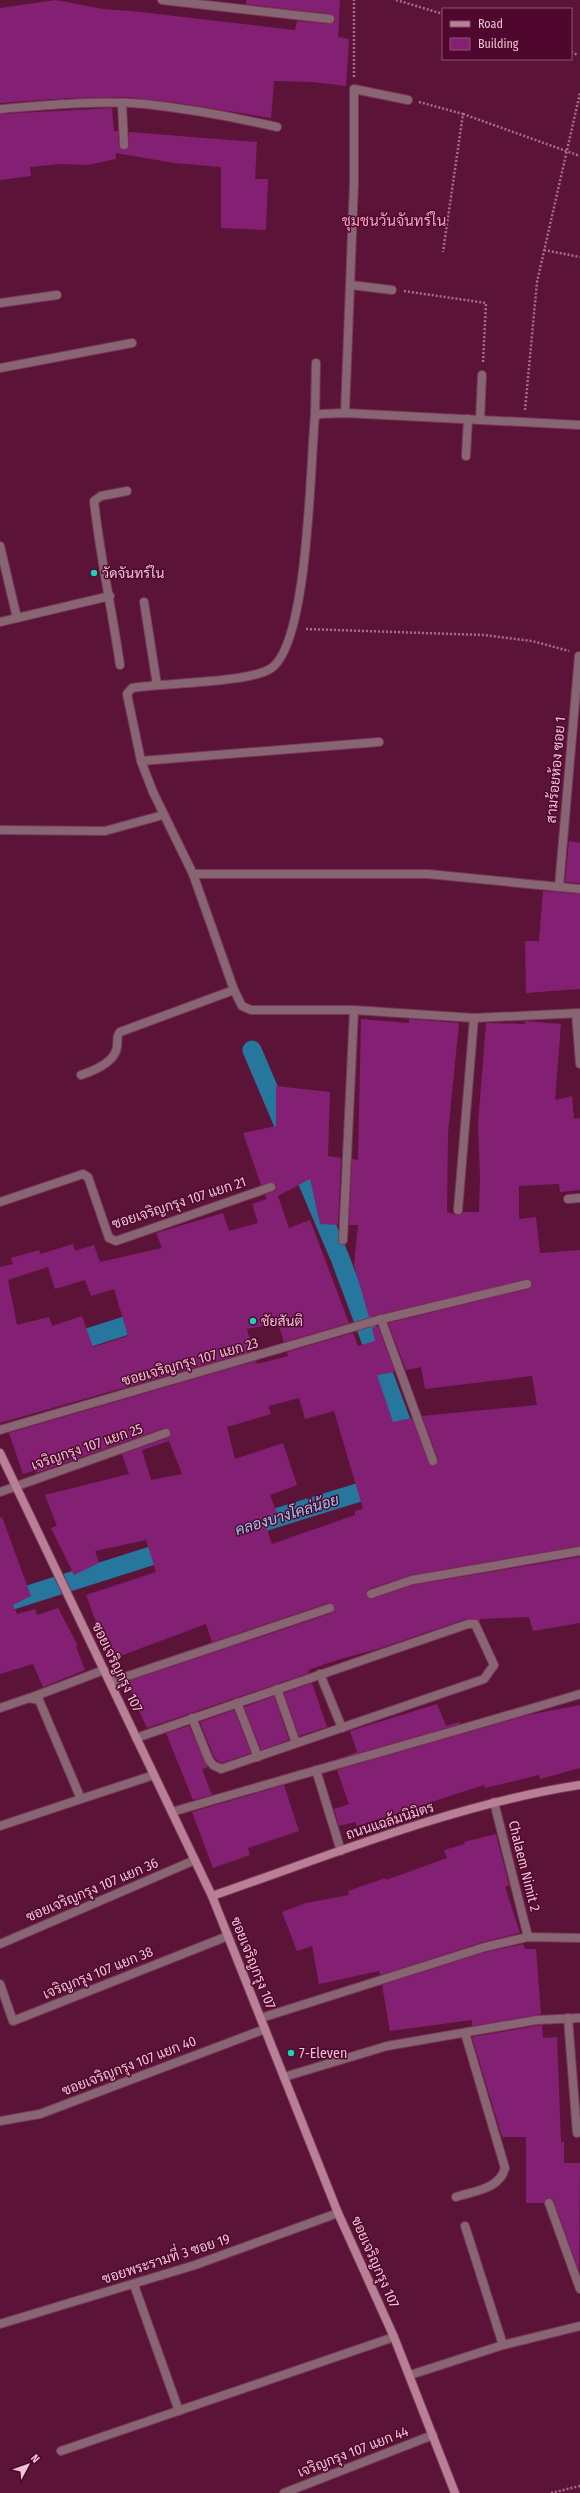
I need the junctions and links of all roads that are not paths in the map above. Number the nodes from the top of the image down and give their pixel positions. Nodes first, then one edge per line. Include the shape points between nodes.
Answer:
1 (162, 0) edge
2 (330, 18) dead end
3 (408, 100) road end
4 (122, 104) junction
5 (0, 109) edge
6 (277, 127) dead end
7 (124, 145) dead end
8 (351, 285) junction
9 (392, 290) road end
10 (57, 295) dead end
11 (0, 303) edge
12 (132, 343) dead end
13 (316, 363) dead end
14 (0, 368) edge
15 (482, 376) road end
16 (344, 413) junction
17 (315, 416) junction
18 (468, 419) junction
19 (480, 420) junction
20 (580, 425) edge
21 (466, 456) dead end
22 (127, 491) dead end
23 (0, 546) edge
24 (110, 596) junction
25 (144, 602) dead end
26 (17, 618) junction
27 (0, 622) edge
28 (579, 656) road end
29 (120, 665) dead end
30 (157, 685) junction
31 (379, 742) dead end
32 (141, 761) junction
33 (164, 815) junction
34 (0, 830) edge
35 (193, 874) junction
36 (559, 887) junction
37 (580, 890) edge
38 (234, 990) junction
39 (354, 1010) junction
40 (578, 1013) edge
41 (474, 1018) junction
42 (580, 1064) edge
43 (81, 1075) dead end
44 (271, 1187) dead end
45 (580, 1198) edge
46 (568, 1199) dead end
47 (0, 1202) edge
48 (458, 1210) dead end
49 (343, 1240) dead end
50 (527, 1284) dead end
51 (380, 1319) junction
52 (0, 1430) edge
53 (166, 1433) dead end
54 (0, 1453) edge
55 (433, 1462) dead end
56 (16, 1486) junction
57 (0, 1492) edge
58 (580, 1551) edge
59 (371, 1594) dead end
60 (330, 1608) dead end
61 (104, 1670) junction
62 (320, 1674) junction
63 (110, 1682) junction
64 (277, 1689) junction
65 (580, 1694) edge
66 (29, 1698) junction
67 (238, 1703) junction
68 (0, 1708) edge
69 (192, 1718) junction
70 (342, 1728) junction
71 (136, 1738) junction
72 (296, 1743) junction
73 (258, 1757) junction
74 (316, 1770) junction
75 (154, 1775) junction
76 (580, 1784) edge
77 (81, 1799) junction
78 (494, 1802) junction
79 (172, 1812) junction
80 (0, 1826) edge
81 (341, 1851) junction
82 (195, 1860) junction
83 (212, 1896) junction
84 (228, 1936) junction
85 (528, 1937) junction
86 (580, 1938) edge
87 (0, 1944) edge
88 (0, 1984) edge
89 (261, 2018) junction
90 (568, 2018) junction
91 (580, 2018) edge
92 (265, 2029) junction
93 (465, 2033) junction
94 (284, 2077) junction
95 (0, 2120) edge
96 (577, 2133) dead end
97 (456, 2197) dead end
98 (549, 2203) dead end
99 (338, 2213) junction
100 (465, 2226) dead end
101 (134, 2285) junction
102 (580, 2289) edge
103 (0, 2324) edge
104 (580, 2326) edge
105 (394, 2338) junction
106 (503, 2345) junction
107 (410, 2375) junction
108 (179, 2411) junction
109 (433, 2435) junction
110 (61, 2451) dead end
111 (284, 2493) edge
112 (455, 2493) edge

1 - 2 street
3 - 8 street via 354,89
4 - 5 street via 70,103
4 - 6 street via 144,104 204,112
4 - 7 street
8 - 9 street
8 - 16 street
10 - 11 street
12 - 14 street
13 - 17 street
15 - 19 street
16 - 17 street
16 - 18 street
17 - 30 street via 307,531 293,628 280,656 271,668 250,676
18 - 19 street
18 - 21 street
19 - 20 street
22 - 24 street via 101,496 94,501 98,545
23 - 26 street
24 - 26 street
24 - 29 street
25 - 30 street
26 - 27 street
28 - 36 street, สามร้อยห้อง ซอย 1
30 - 32 street via 132,688 127,694
31 - 32 street
32 - 33 street
33 - 34 street via 105,830
33 - 35 street
35 - 36 street via 428,874
35 - 38 street
36 - 37 street
38 - 39 street via 242,1006 251,1010
38 - 43 street via 120,1032 117,1035 116,1052 113,1056 90,1072
39 - 41 street
39 - 49 street
40 - 41 street
40 - 42 street
41 - 48 street
44 - 47 street, ซอยเจริญกรุง 107 แยก 21 via 116,1241 109,1238 88,1177 83,1174
45 - 46 street
50 - 51 street, ซอยเจริญกรุง 107 แยก 23
51 - 52 street, ซอยเจริญกรุง 107 แยก 23 via 360,1327
51 - 55 street
53 - 56 street, เจริญกรุง 107 แยก 25
54 - 56 street, ซอยเจริญกรุง 107
56 - 57 street, เจริญกรุง 107 แยก 25
56 - 61 street, ซอยเจริญกรุง 107
58 - 59 street via 412,1580
60 - 63 street
61 - 63 street, ซอยเจริญกรุง 107
61 - 66 street
62 - 64 street
62 - 70 street
62 - 70 street via 468,1624 475,1624 483,1638 494,1666 484,1678
63 - 71 street, ซอยเจริญกรุง 107
64 - 67 street
64 - 72 street
65 - 74 street via 421,1742
66 - 68 street
66 - 77 street via 39,1700
67 - 69 street
67 - 73 street
69 - 71 street
69 - 73 street via 213,1765 221,1769
70 - 72 street
71 - 75 street, ซอยเจริญกรุง 107
72 - 73 street
74 - 79 street
74 - 81 street
75 - 77 street
75 - 79 street, ซอยเจริญกรุง 107
76 - 78 street, ถนนแฉล้มนิมิตร
77 - 80 street
78 - 81 street, ถนนแฉล้มนิมิตร
78 - 85 street, Chalaem Nimit 2
79 - 82 street, ซอยเจริญกรุง 107
81 - 83 street, ถนนแฉล้มนิมิตร
82 - 83 street, ซอยเจริญกรุง 107
82 - 87 street, ซอยเจริญกรุง 107 แยก 36
83 - 84 street, ซอยเจริญกรุง 107
84 - 88 street, เจริญกรุง 107 แยก 38 via 13,2021
84 - 89 street, ซอยเจริญกรุง 107
85 - 86 street
85 - 89 street via 485,1947
89 - 92 street, ซอยเจริญกรุง 107
90 - 91 street
90 - 93 street via 537,2020
90 - 96 street
92 - 94 street, ซอยเจริญกรุง 107
92 - 95 street, ซอยเจริญกรุง 107 แยก 40 via 40,2114
93 - 94 street via 387,2046
93 - 97 street via 505,2168 504,2175 497,2184
94 - 99 street, ซอยเจริญกรุง 107
98 - 102 street
99 - 101 street, ซอยพระรามที่ 3 ซอย 19
99 - 105 street, ซอยเจริญกรุง 107
100 - 106 street
101 - 103 street, ซอยพระรามที่ 3 ซอย 19
101 - 108 street
104 - 106 street
105 - 107 street, ซอยเจริญกรุง 107
105 - 108 street
106 - 107 street
107 - 109 street, ซอยเจริญกรุง 107
108 - 110 street
109 - 111 street, เจริญกรุง 107 แยก 44
109 - 112 street, ซอยเจริญกรุง 107

